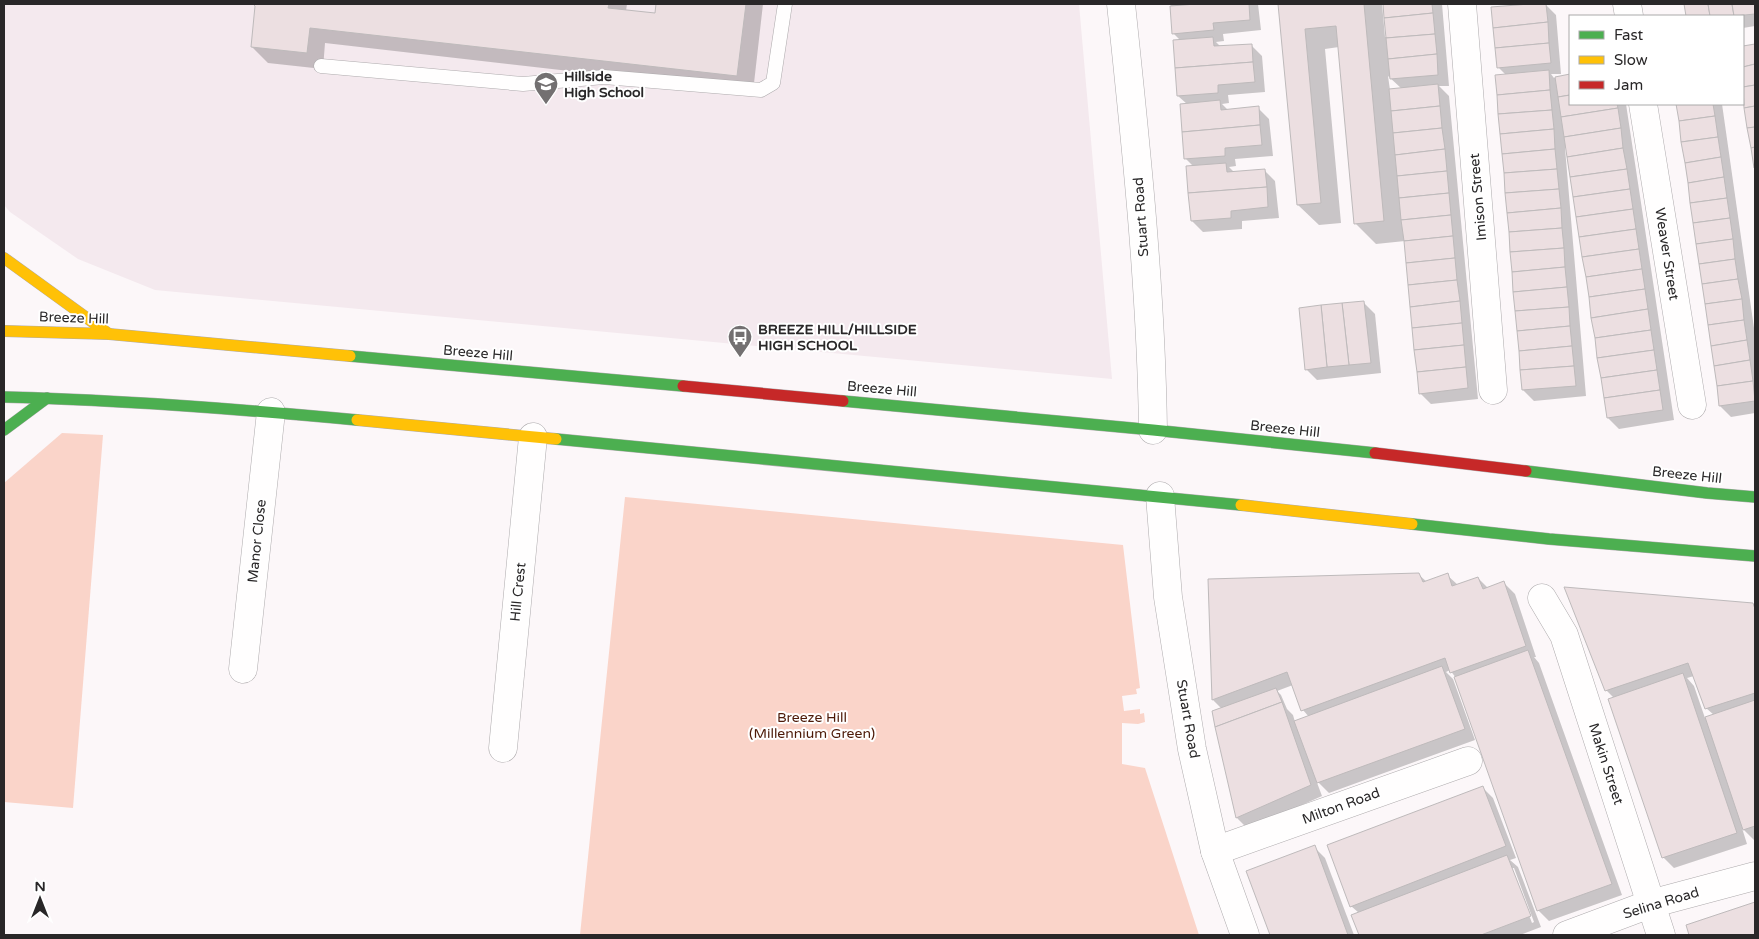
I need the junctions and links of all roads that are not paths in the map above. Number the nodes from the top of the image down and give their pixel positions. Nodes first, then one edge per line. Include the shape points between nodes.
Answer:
1 (785, 4) edge
2 (1121, 4) edge
3 (1462, 4) edge
4 (321, 66) dead end
5 (1643, 105) edge
6 (4, 258) edge
7 (4, 331) edge
8 (109, 334) junction
9 (1493, 390) dead end
10 (4, 397) edge
11 (47, 398) junction
12 (1692, 405) dead end
13 (271, 412) junction
14 (4, 430) edge
15 (1153, 430) junction
16 (533, 437) junction
17 (1160, 496) junction
18 (1755, 497) edge
19 (1755, 556) edge
20 (1542, 598) dead end
21 (244, 669) dead end
22 (503, 748) dead end
23 (1468, 761) dead end
24 (1215, 851) junction
25 (1755, 876) edge
26 (1650, 904) junction
27 (1245, 935) edge
28 (1568, 935) edge
29 (1661, 935) edge

1 - 4 lane via 773,83 761,90 604,77 523,84
2 - 15 street, Stuart Road via 1152,353
3 - 9 street, Imison Street
5 - 12 street, Weaver Street
6 - 8 main road
7 - 8 main road, Breeze Hill
8 - 15 main road, Breeze Hill
10 - 11 main road
11 - 13 main road
11 - 14 main road
13 - 16 main road
13 - 21 street, Manor Close
15 - 18 main road, Breeze Hill
16 - 17 main road
16 - 22 street, Hill Crest
17 - 19 main road via 1549,539
17 - 24 street, Stuart Road via 1168,597 1192,749
20 - 26 street, Makin Street via 1564,635
23 - 24 street, Milton Road
24 - 27 street, Stuart Road
25 - 26 street, Selina Road
26 - 28 street, Selina Road
26 - 29 street, Makin Street

